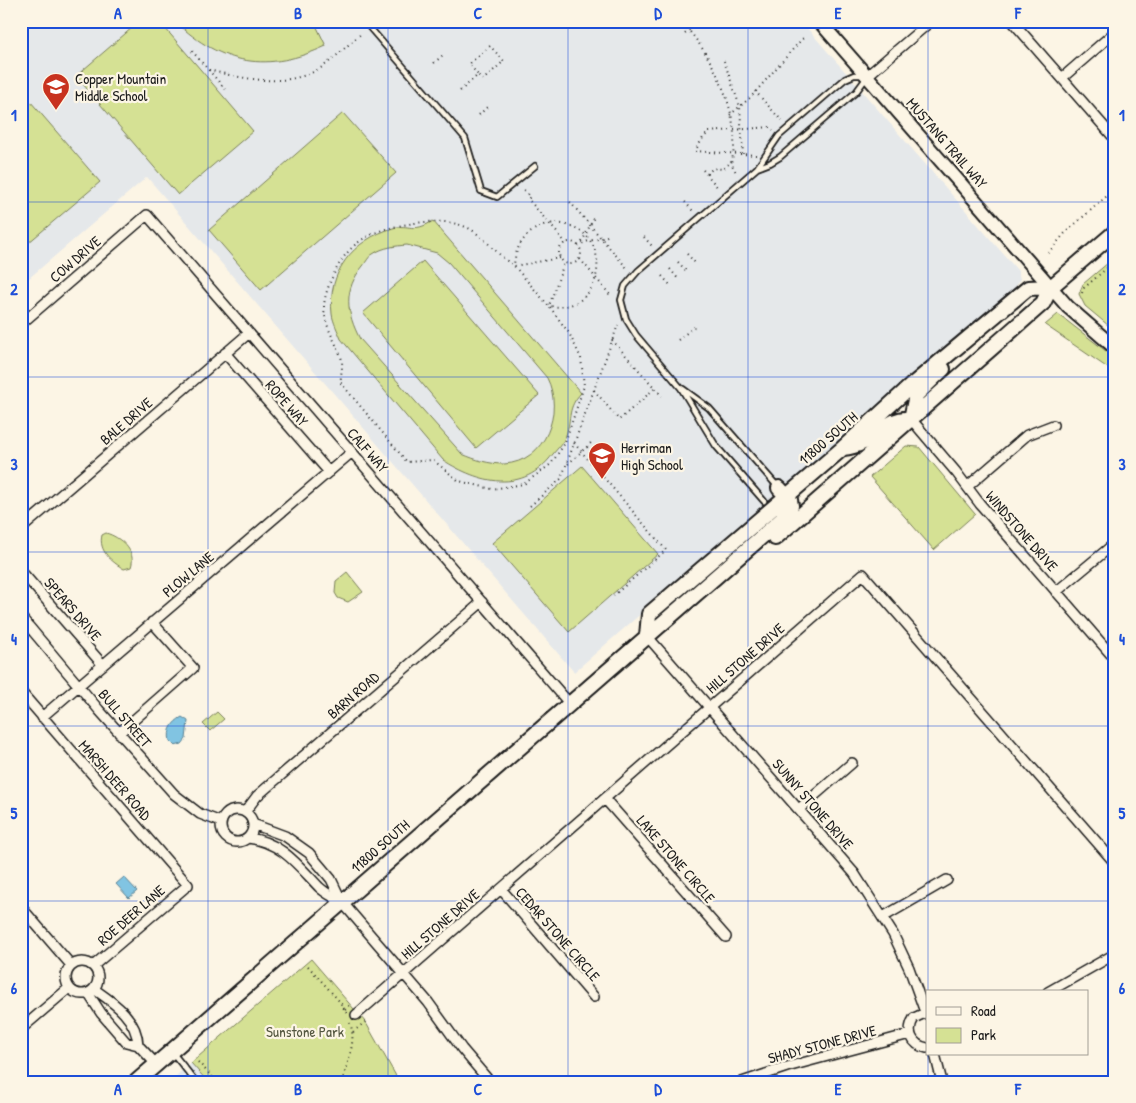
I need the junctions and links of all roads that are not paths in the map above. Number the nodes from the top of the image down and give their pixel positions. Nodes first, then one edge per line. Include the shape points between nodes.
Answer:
1 (364, 21) edge
2 (819, 21) edge
3 (931, 21) edge
4 (1012, 21) edge
5 (1115, 32) edge
6 (867, 76) junction
7 (1062, 78) junction
8 (1115, 139) edge
9 (535, 166) dead end
10 (757, 168) junction
11 (147, 216) joint
12 (1115, 232) edge
13 (1051, 287) junction
14 (21, 324) edge
15 (249, 333) junction
16 (1115, 348) edge
17 (959, 349) junction
18 (225, 353) junction
19 (681, 388) junction
20 (910, 419) junction
21 (1053, 425) dead end
22 (843, 448) junction
23 (352, 452) junction
24 (329, 472) junction
25 (968, 486) junction
26 (783, 492) junction
27 (764, 501) joint
28 (761, 516) junction
29 (21, 529) edge
30 (1115, 543) edge
31 (21, 571) edge
32 (1056, 592) junction
33 (482, 602) junction
34 (21, 617) edge
35 (152, 622) junction
36 (647, 636) junction
37 (1115, 659) edge
38 (103, 665) junction
39 (79, 686) junction
40 (21, 692) edge
41 (569, 702) junction
42 (710, 706) junction
43 (42, 717) junction
44 (119, 733) junction
45 (852, 763) dead end
46 (605, 798) junction
47 (799, 809) junction
48 (245, 812) junction
49 (221, 822) junction
50 (253, 824) junction
51 (248, 838) junction
52 (1115, 863) edge
53 (947, 880) dead end
54 (188, 885) joint
55 (501, 889) junction
56 (342, 902) junction
57 (21, 907) edge
58 (883, 917) junction
59 (726, 937) dead end
60 (1115, 954) edge
61 (71, 965) junction
62 (93, 966) junction
63 (404, 974) junction
64 (69, 988) junction
65 (1052, 990) edge
66 (91, 991) junction
67 (594, 996) dead end
68 (926, 1012) edge
69 (356, 1015) dead end
70 (21, 1029) edge
71 (910, 1034) junction
72 (138, 1045) junction
73 (926, 1048) edge
74 (171, 1051) junction
75 (936, 1056) edge
76 (156, 1064) junction
77 (136, 1082) edge
78 (196, 1082) edge
79 (490, 1082) edge
80 (742, 1082) edge
81 (942, 1082) edge

1 - 9 lane via 465,138 481,190 497,198
2 - 6 main road, MUSTANG TRAIL WAY
3 - 6 street
4 - 7 street
5 - 7 street
6 - 10 lane via 856,92 780,157
6 - 10 lane via 854,75 845,79 779,136
6 - 13 main road, MUSTANG TRAIL WAY
7 - 8 street
10 - 19 lane via 638,271 626,286 621,300 626,319
11 - 14 street, COW DRIVE
11 - 15 street, CALF WAY
12 - 13 main road, 11800 SOUTH
13 - 16 main road, MUSTANG TRAIL WAY via 1083,321
13 - 17 main road, 11800 SOUTH via 1028,288
13 - 20 main road, 11800 SOUTH via 1043,303
15 - 18 street, BALE DRIVE
15 - 23 street, CALF WAY
17 - 20 main road via 931,383 916,395
17 - 22 main road, 11800 SOUTH via 912,385
18 - 24 street, ROPE WAY
18 - 29 street, BALE DRIVE
19 - 26 lane via 709,408
19 - 27 lane via 716,446
20 - 22 main road via 895,420 868,441 855,448
20 - 25 street, WINDSTONE DRIVE
20 - 36 main road, 11800 SOUTH via 672,628
21 - 25 street via 1027,435
22 - 26 main road, 11800 SOUTH
23 - 24 street, PLOW LANE
23 - 33 street, CALF WAY
24 - 35 street, PLOW LANE
25 - 32 street, WINDSTONE DRIVE
26 - 28 main road, 11800 SOUTH
26 - 36 main road via 790,500 790,506 782,519
27 - 28 main road via 765,509
28 - 36 main road, 11800 SOUTH via 650,614
30 - 32 street
31 - 38 street, SPEARS DRIVE
32 - 37 street, WINDSTONE DRIVE
33 - 41 street, CALF WAY
33 - 48 street, BARN ROAD via 257,796
34 - 39 street, BULL STREET
35 - 38 street, PLOW LANE
35 - 44 street via 193,668
36 - 41 main road, 11800 SOUTH
36 - 42 street, SUNNY STONE DRIVE
38 - 39 street, PLOW LANE
39 - 43 street, PLOW LANE
39 - 44 street, BULL STREET
40 - 43 street, MARSH DEER ROAD
41 - 56 main road, 11800 SOUTH
42 - 46 street, HILL STONE DRIVE
42 - 47 street, SUNNY STONE DRIVE
42 - 52 street, HILL STONE DRIVE via 863,574
43 - 54 street, MARSH DEER ROAD
44 - 49 street, BULL STREET via 184,803
45 - 47 street
46 - 55 street, HILL STONE DRIVE
46 - 59 street, LAKE STONE CIRCLE
47 - 58 street, SUNNY STONE DRIVE via 854,873
48 - 49 street via 230,811
48 - 50 street
49 - 51 street via 222,832 228,840 238,842
50 - 51 street
50 - 56 street via 285,836 309,853 332,879
51 - 56 street via 263,840 280,848 320,889
53 - 58 street
54 - 62 street, ROE DEER LANE
55 - 63 street, HILL STONE DRIVE
55 - 67 street, CEDAR STONE CIRCLE
56 - 63 street
56 - 74 main road, 11800 SOUTH
57 - 61 street
58 - 68 street, SUNNY STONE DRIVE via 909,968
60 - 65 street
61 - 62 street via 80,961
61 - 64 street via 66,974
62 - 66 street via 98,980
63 - 69 street, HILL STONE DRIVE
63 - 79 street
64 - 66 street via 78,994
64 - 70 street
66 - 72 street via 101,1013 126,1042
66 - 72 street via 115,1003 137,1031
68 - 71 street via 914,1018
71 - 73 street via 916,1044
71 - 80 street, SHADY STONE DRIVE
72 - 76 street
74 - 76 main road, 11800 SOUTH
74 - 78 lane
75 - 81 street
76 - 77 main road, 11800 SOUTH

